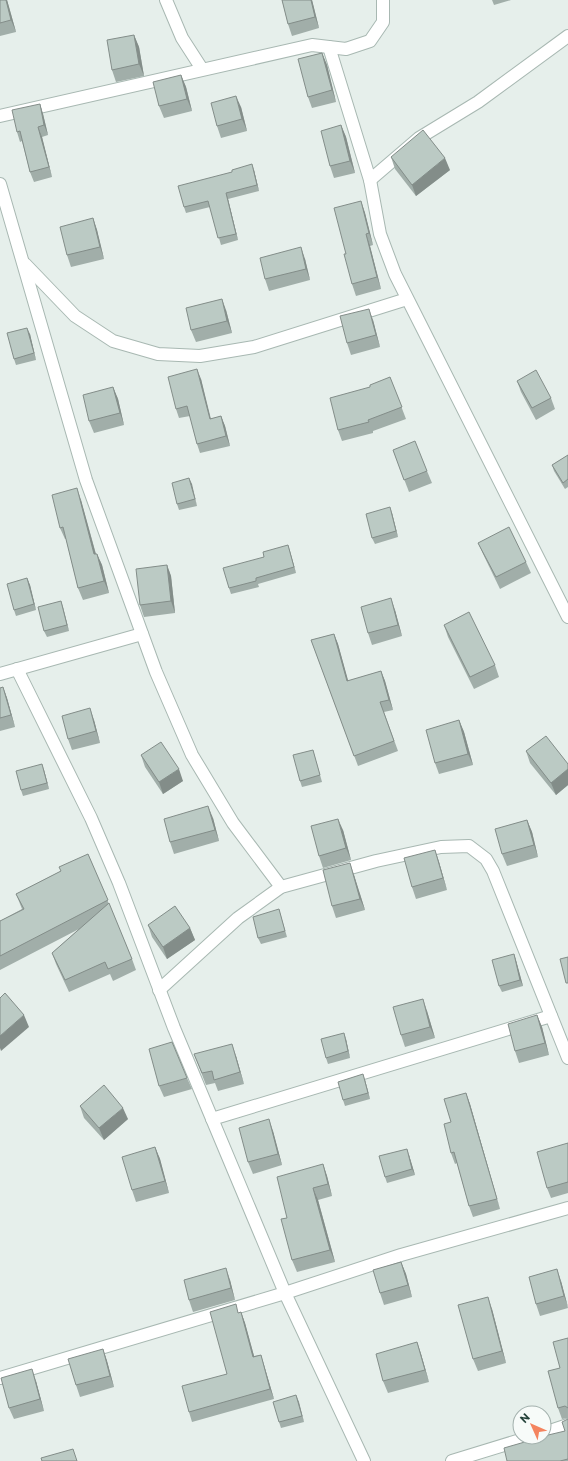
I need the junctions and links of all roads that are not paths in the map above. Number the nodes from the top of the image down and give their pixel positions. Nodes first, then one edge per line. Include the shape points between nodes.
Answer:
1 (166, 0) edge
2 (383, 0) edge
3 (568, 36) edge
4 (329, 47) junction
5 (202, 69) junction
6 (0, 116) edge
7 (370, 180) junction
8 (0, 184) edge
9 (23, 262) junction
10 (407, 299) junction
11 (568, 617) edge
12 (142, 634) junction
13 (17, 669) junction
14 (0, 674) edge
15 (281, 887) junction
16 (159, 990) junction
17 (551, 1016) junction
18 (568, 1058) edge
19 (212, 1119) junction
20 (568, 1208) edge
21 (285, 1293) junction
22 (0, 1378) edge
23 (568, 1425) edge
24 (552, 1430) edge
25 (512, 1443) edge
26 (364, 1461) edge
27 (452, 1461) edge

1 - 5 street via 182,38
2 - 4 street via 383,22 370,41 346,49
3 - 7 street via 478,102 419,138
4 - 5 street via 312,45
4 - 7 street
5 - 6 street
7 - 10 street via 380,234
8 - 9 street
9 - 10 street via 75,316 113,341 158,354 200,356 254,347
9 - 12 street via 86,480
10 - 11 street
12 - 13 street
12 - 15 street via 192,755 233,823
13 - 14 street
13 - 16 street via 91,818 119,882
15 - 16 street via 238,918
15 - 17 street via 376,861 441,847 469,846 486,859 492,871
16 - 19 street
17 - 18 street
17 - 19 street
19 - 21 street
20 - 21 street via 401,1255
21 - 22 street
21 - 26 street
23 - 24 street
25 - 27 street

